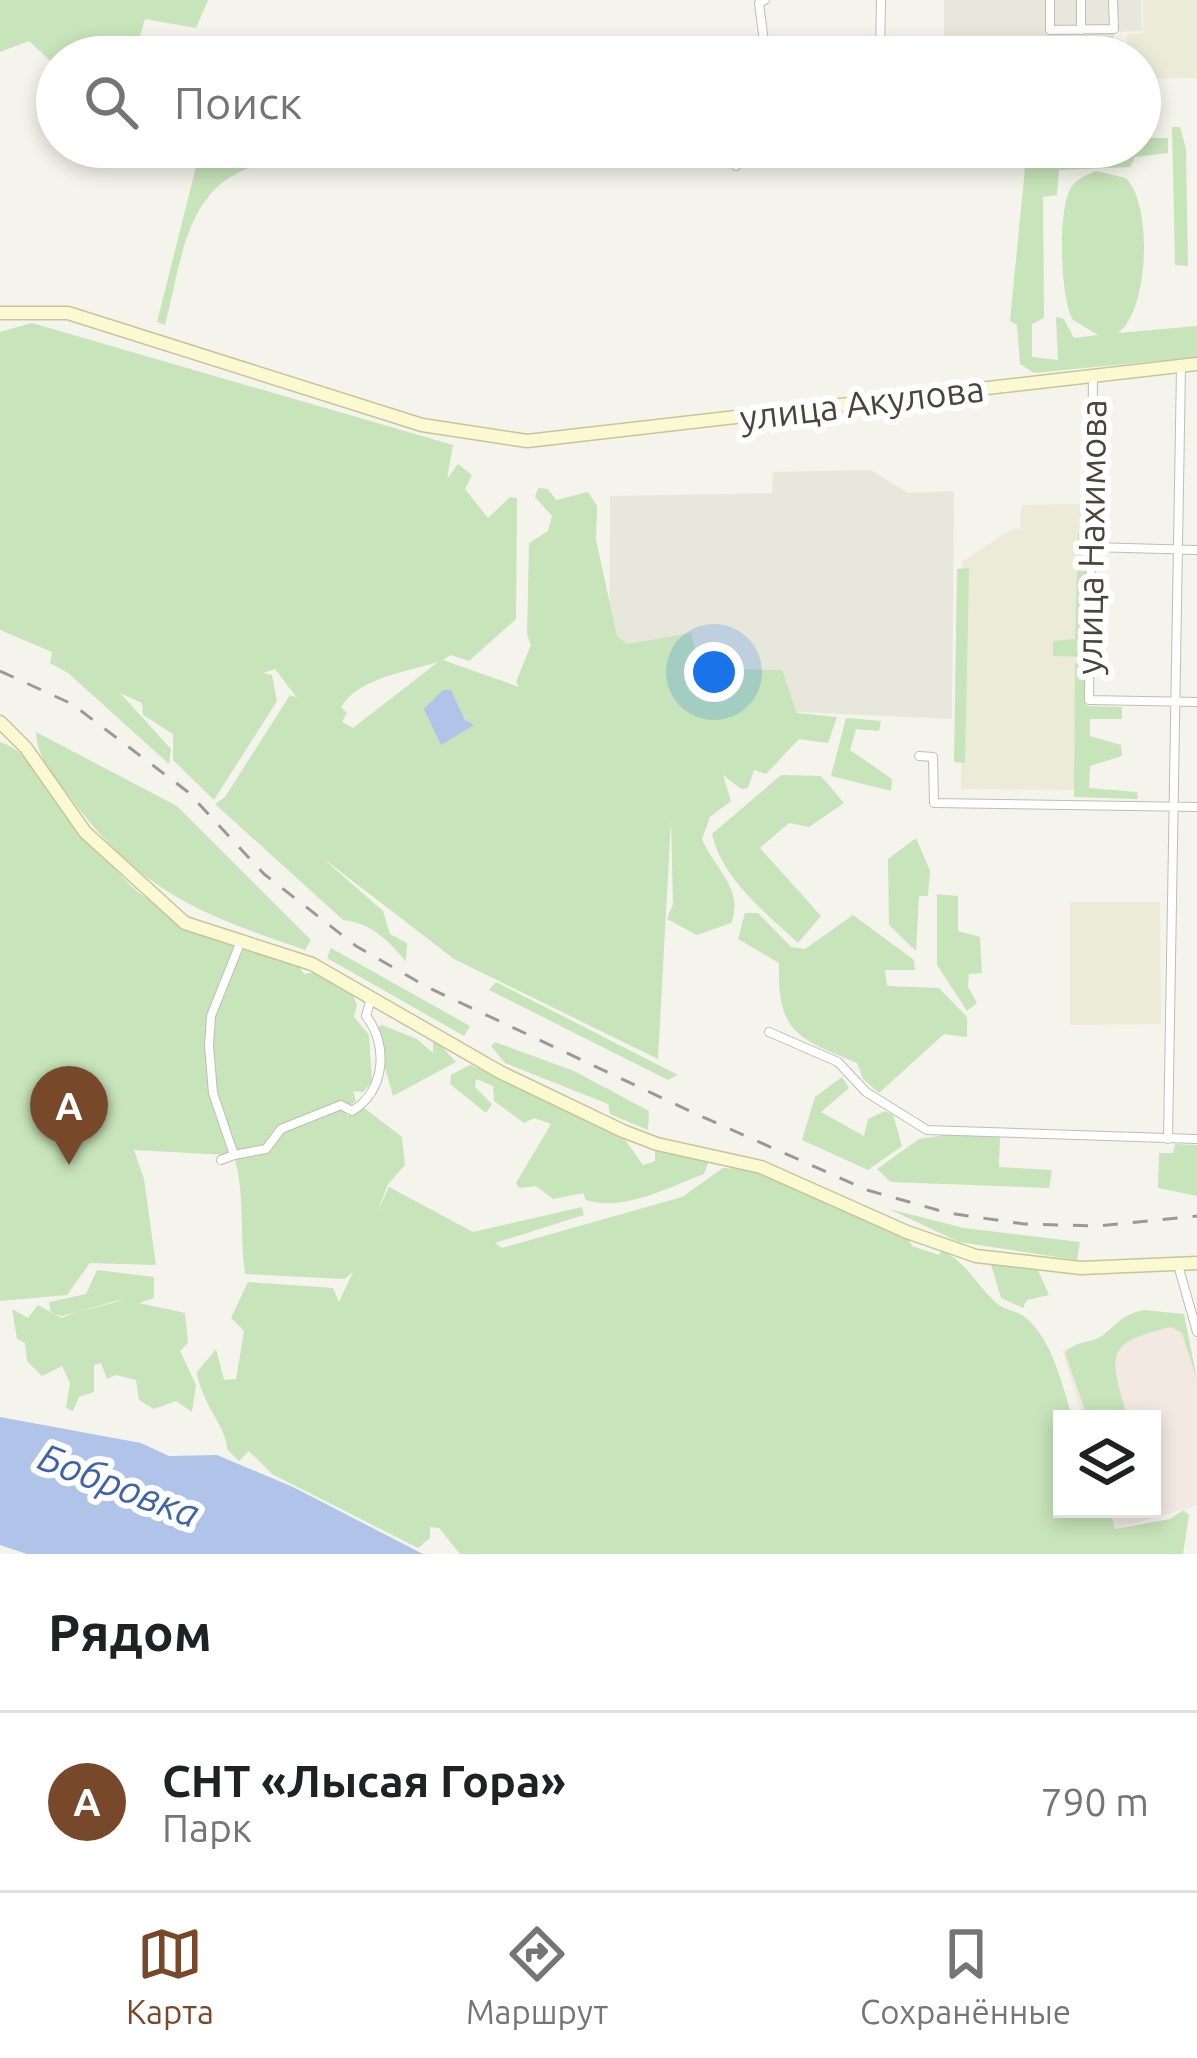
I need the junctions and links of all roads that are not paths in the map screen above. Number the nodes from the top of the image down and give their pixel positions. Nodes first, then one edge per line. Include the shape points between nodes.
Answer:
1 (765, 0) edge
2 (881, 0) edge
3 (1050, 0) edge
4 (1081, 0) edge
5 (1113, 0) edge
6 (1082, 30) junction
7 (763, 36) edge
8 (880, 36) edge
9 (0, 313) edge
10 (1197, 364) edge
11 (1180, 366) junction
12 (1093, 375) junction
13 (1090, 548) junction
14 (1176, 549) junction
15 (1197, 550) edge
16 (1173, 701) junction
17 (1197, 702) edge
18 (0, 722) edge
19 (919, 756) dead end
20 (1170, 807) junction
21 (1197, 807) edge
22 (242, 939) junction
23 (371, 996) junction
24 (769, 1032) dead end
25 (1168, 1139) junction
26 (1197, 1139) edge
27 (234, 1155) junction
28 (221, 1160) dead end
29 (1197, 1263) edge
30 (1178, 1265) junction
31 (1197, 1332) edge

1 - 7 street via 758,2
2 - 8 street
3 - 6 street via 1050,29
4 - 6 street
5 - 6 street via 1114,29
9 - 12 main road, улица Акулова via 68,313 422,425 527,441
10 - 11 main road, улица Акулова
11 - 12 main road, улица Акулова
11 - 14 street
12 - 13 street, улица Нахимова
13 - 14 street
13 - 16 street, улица Нахимова via 1089,700
14 - 15 street
14 - 16 street
16 - 17 street
16 - 20 street
18 - 22 main road via 85,832 139,884 185,923
19 - 20 street via 934,757 934,802
20 - 21 street
20 - 25 street
22 - 23 main road
22 - 27 street via 211,1016 209,1046 213,1093
23 - 27 street via 366,1016 381,1071 377,1089 352,1111 340,1105 281,1129 266,1149
23 - 30 main road via 500,1072 623,1131 761,1167 952,1250 1081,1268
24 - 25 street via 838,1062 866,1092 927,1130
25 - 26 street
27 - 28 street
29 - 30 main road
30 - 31 street

